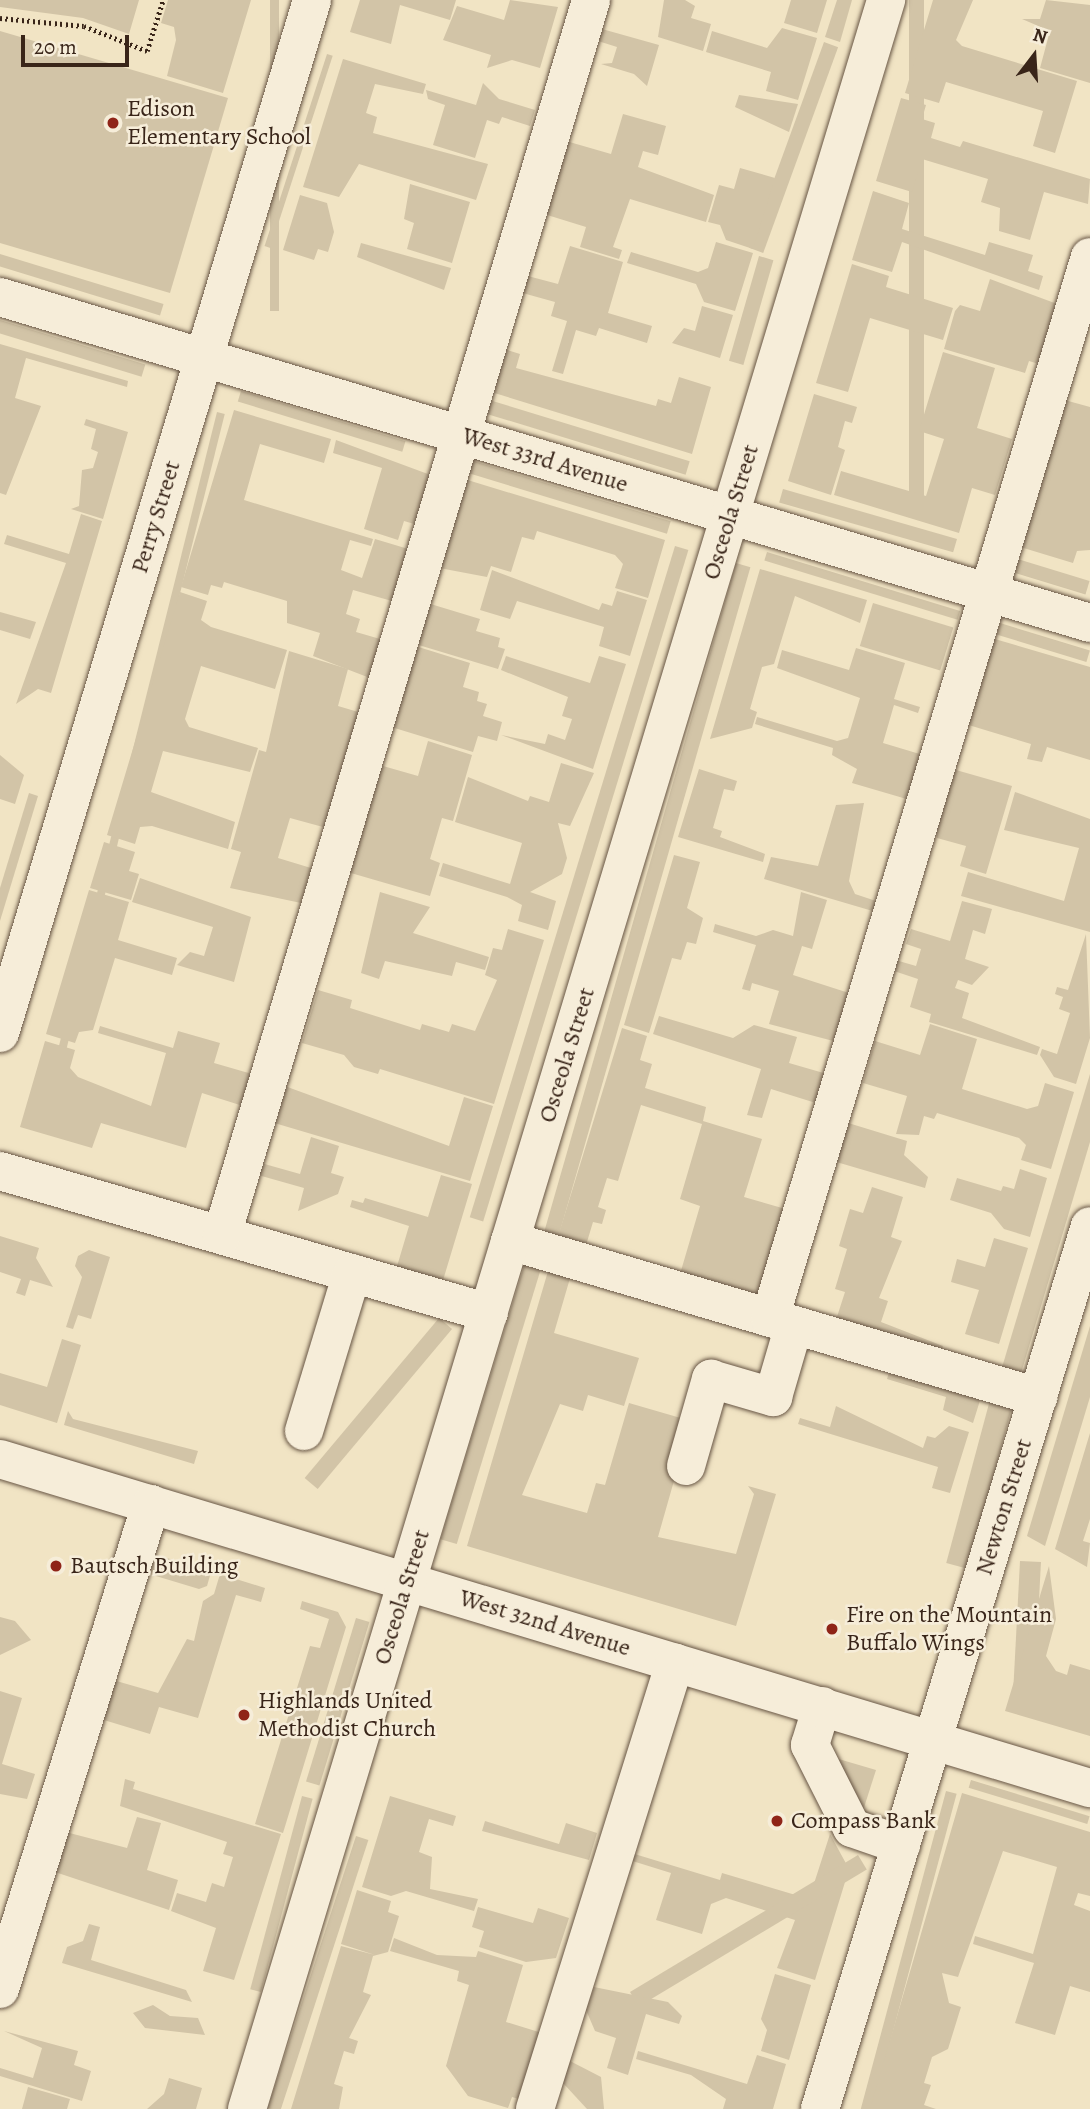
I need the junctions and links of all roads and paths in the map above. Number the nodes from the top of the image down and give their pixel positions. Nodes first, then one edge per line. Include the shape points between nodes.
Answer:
1 (163, 0) edge
2 (312, 0) edge
3 (591, 0) edge
4 (886, 0) edge
5 (0, 18) edge
6 (1090, 257) edge
7 (0, 297) edge
8 (204, 359) junction
9 (461, 435) junction
10 (730, 516) junction
11 (989, 593) junction
12 (1090, 623) edge
13 (0, 1033) edge
14 (0, 1171) edge
15 (1090, 1226) edge
16 (222, 1236) junction
17 (510, 1241) junction
18 (352, 1273) junction
19 (489, 1313) junction
20 (782, 1321) junction
21 (1038, 1397) junction
22 (304, 1431) dead end
23 (0, 1459) edge
24 (687, 1466) dead end
25 (151, 1504) junction
26 (407, 1581) junction
27 (675, 1662) junction
28 (822, 1706) junction
29 (933, 1740) junction
30 (1090, 1788) edge
31 (901, 1845) junction
32 (0, 1989) edge
33 (247, 2109) edge
34 (536, 2109) edge
35 (820, 2109) edge

1 - 5 path via 147,51 84,26
2 - 8 street, Perry Street
3 - 9 street
4 - 10 street, Osceola Street
6 - 11 street
7 - 8 street, West 33rd Avenue
8 - 9 street, West 33rd Avenue
8 - 13 street, Perry Street
9 - 10 street, West 33rd Avenue
9 - 16 street
10 - 11 street, West 33rd Avenue
10 - 17 street, Osceola Street
11 - 12 street, West 33rd Avenue
11 - 20 street
14 - 16 street
15 - 21 street, Newton Street
16 - 18 street
17 - 19 street, Osceola Street
17 - 20 street
18 - 19 street
18 - 22 street
19 - 26 street, Osceola Street
20 - 21 street
20 - 24 street via 774,1396 711,1379
21 - 29 street, Newton Street
23 - 25 street, West 32nd Avenue
25 - 26 street, West 32nd Avenue
25 - 32 street
26 - 27 street, West 32nd Avenue
26 - 33 street, Osceola Street
27 - 28 street, West 32nd Avenue
27 - 34 street
28 - 29 street, West 32nd Avenue
28 - 31 street via 810,1745 852,1828
29 - 30 street, West 32nd Avenue
29 - 31 street, Newton Street
31 - 35 street, Newton Street

